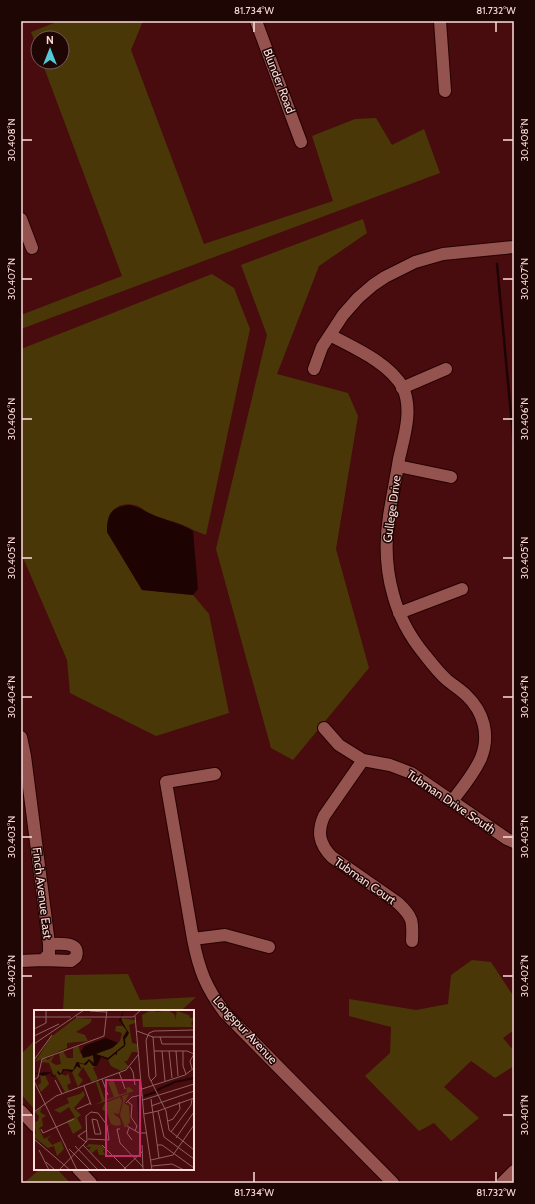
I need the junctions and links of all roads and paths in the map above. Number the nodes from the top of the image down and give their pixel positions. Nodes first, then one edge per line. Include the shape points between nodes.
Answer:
1 (256, 21) edge
2 (440, 21) edge
3 (446, 91) dead end
4 (301, 142) dead end
5 (21, 219) edge
6 (514, 247) edge
7 (32, 248) dead end
8 (330, 335) junction
9 (314, 368) dead end
10 (446, 369) dead end
11 (402, 388) junction
12 (398, 466) junction
13 (451, 477) dead end
14 (462, 589) dead end
15 (399, 613) junction
16 (324, 728) dead end
17 (21, 737) edge
18 (363, 760) junction
19 (215, 774) dead end
20 (452, 801) junction
21 (514, 842) edge
22 (192, 939) junction
23 (412, 941) dead end
24 (268, 947) dead end
25 (21, 961) edge
26 (21, 1111) edge
27 (34, 1125) edge
28 (79, 1170) edge
29 (514, 1171) edge
30 (92, 1183) edge
31 (393, 1183) edge
32 (502, 1183) edge

1 - 4 street, Blunder Road
2 - 3 street
5 - 7 street
6 - 8 street via 443,254 399,269 358,298
8 - 9 street
8 - 11 street, Gullege Drive via 384,366
10 - 11 street
11 - 12 street, Gullege Drive via 407,411
12 - 13 street
12 - 15 street, Gullege Drive via 389,516 387,557 392,593
14 - 15 street
15 - 20 street, Gullege Drive via 423,654 474,703 483,721 485,733 481,758
16 - 18 street via 339,745
17 - 25 street, Finch Avenue East via 47,952
18 - 20 street, Tubman Drive South via 401,768
18 - 23 street, Tubman Court via 324,816 320,837 326,851 332,857 407,912 412,923
19 - 22 street, Longspur Avenue via 166,782
20 - 21 street, Tubman Drive South
22 - 24 street via 225,935
22 - 31 street, Longspur Avenue via 204,980 225,1013
26 - 27 street
28 - 30 street
29 - 32 street

